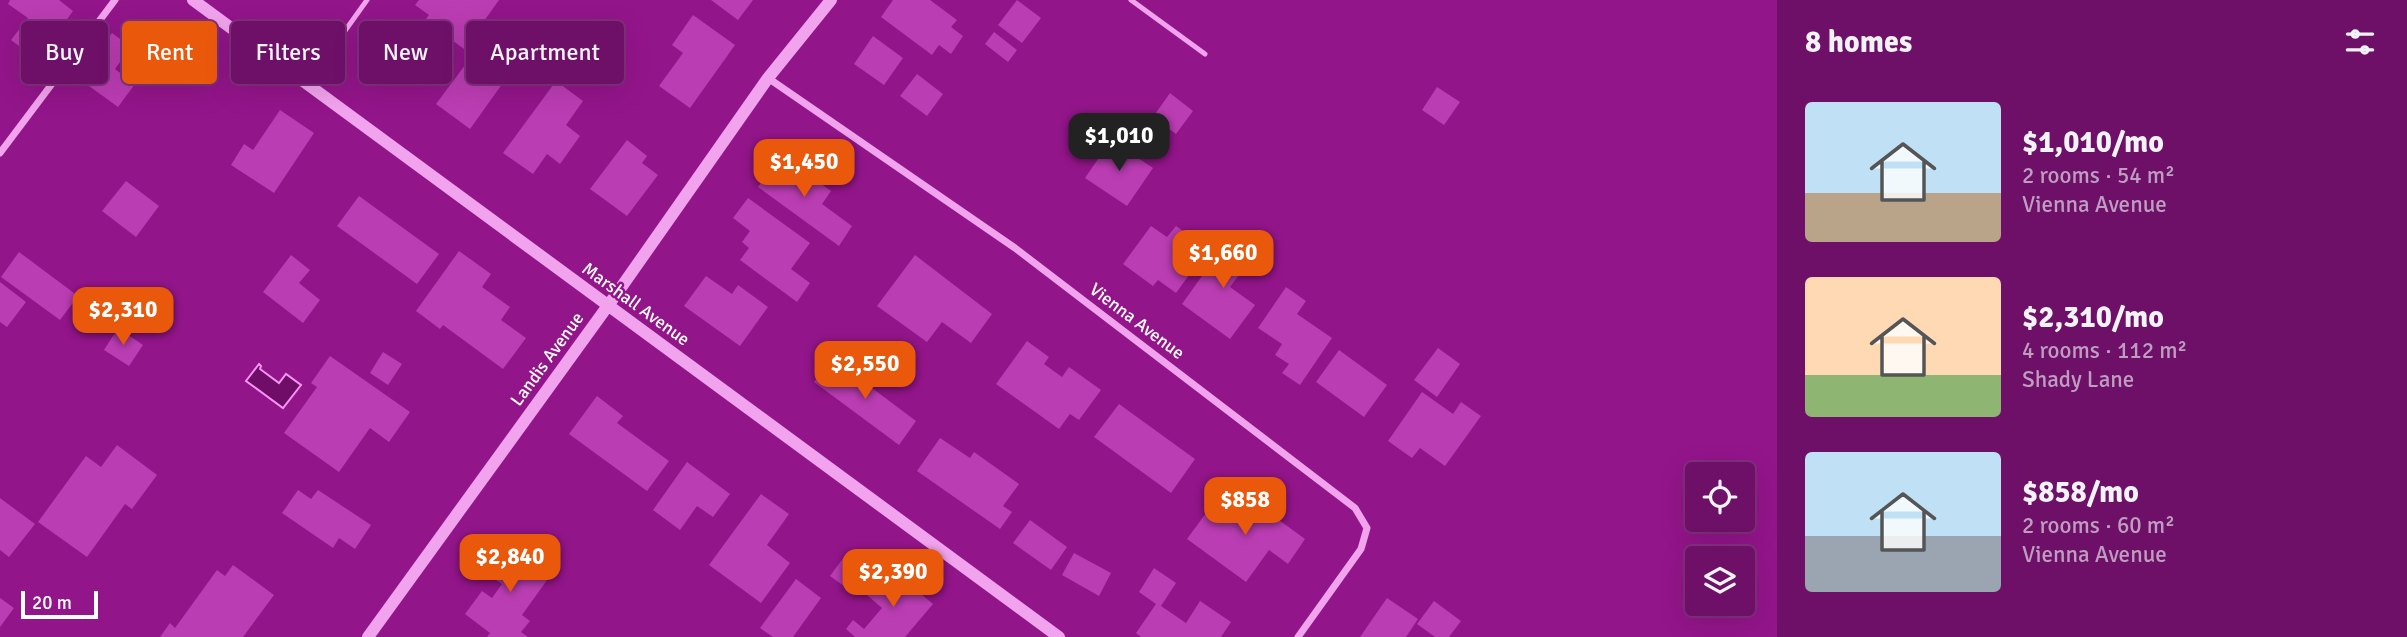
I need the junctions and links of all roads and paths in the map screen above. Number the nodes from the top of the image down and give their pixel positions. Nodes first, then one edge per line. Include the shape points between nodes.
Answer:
1 (115, 0) edge
2 (193, 0) edge
3 (367, 0) edge
4 (831, 0) edge
5 (1131, 0) edge
6 (231, 28) edge
7 (345, 31) edge
8 (1205, 54) dead end
9 (768, 78) junction
10 (307, 84) edge
11 (0, 153) edge
12 (608, 305) junction
13 (368, 637) edge
14 (1059, 637) edge
15 (1298, 637) edge

1 - 11 street
2 - 6 street, Marshall Avenue
3 - 7 lane
4 - 9 street, Landis Avenue
5 - 8 lane
9 - 12 street, Landis Avenue
9 - 15 street, Vienna Avenue via 1015,248 1355,508 1367,528 1362,549
10 - 12 street, Marshall Avenue
12 - 13 street, Landis Avenue
12 - 14 street, Marshall Avenue

